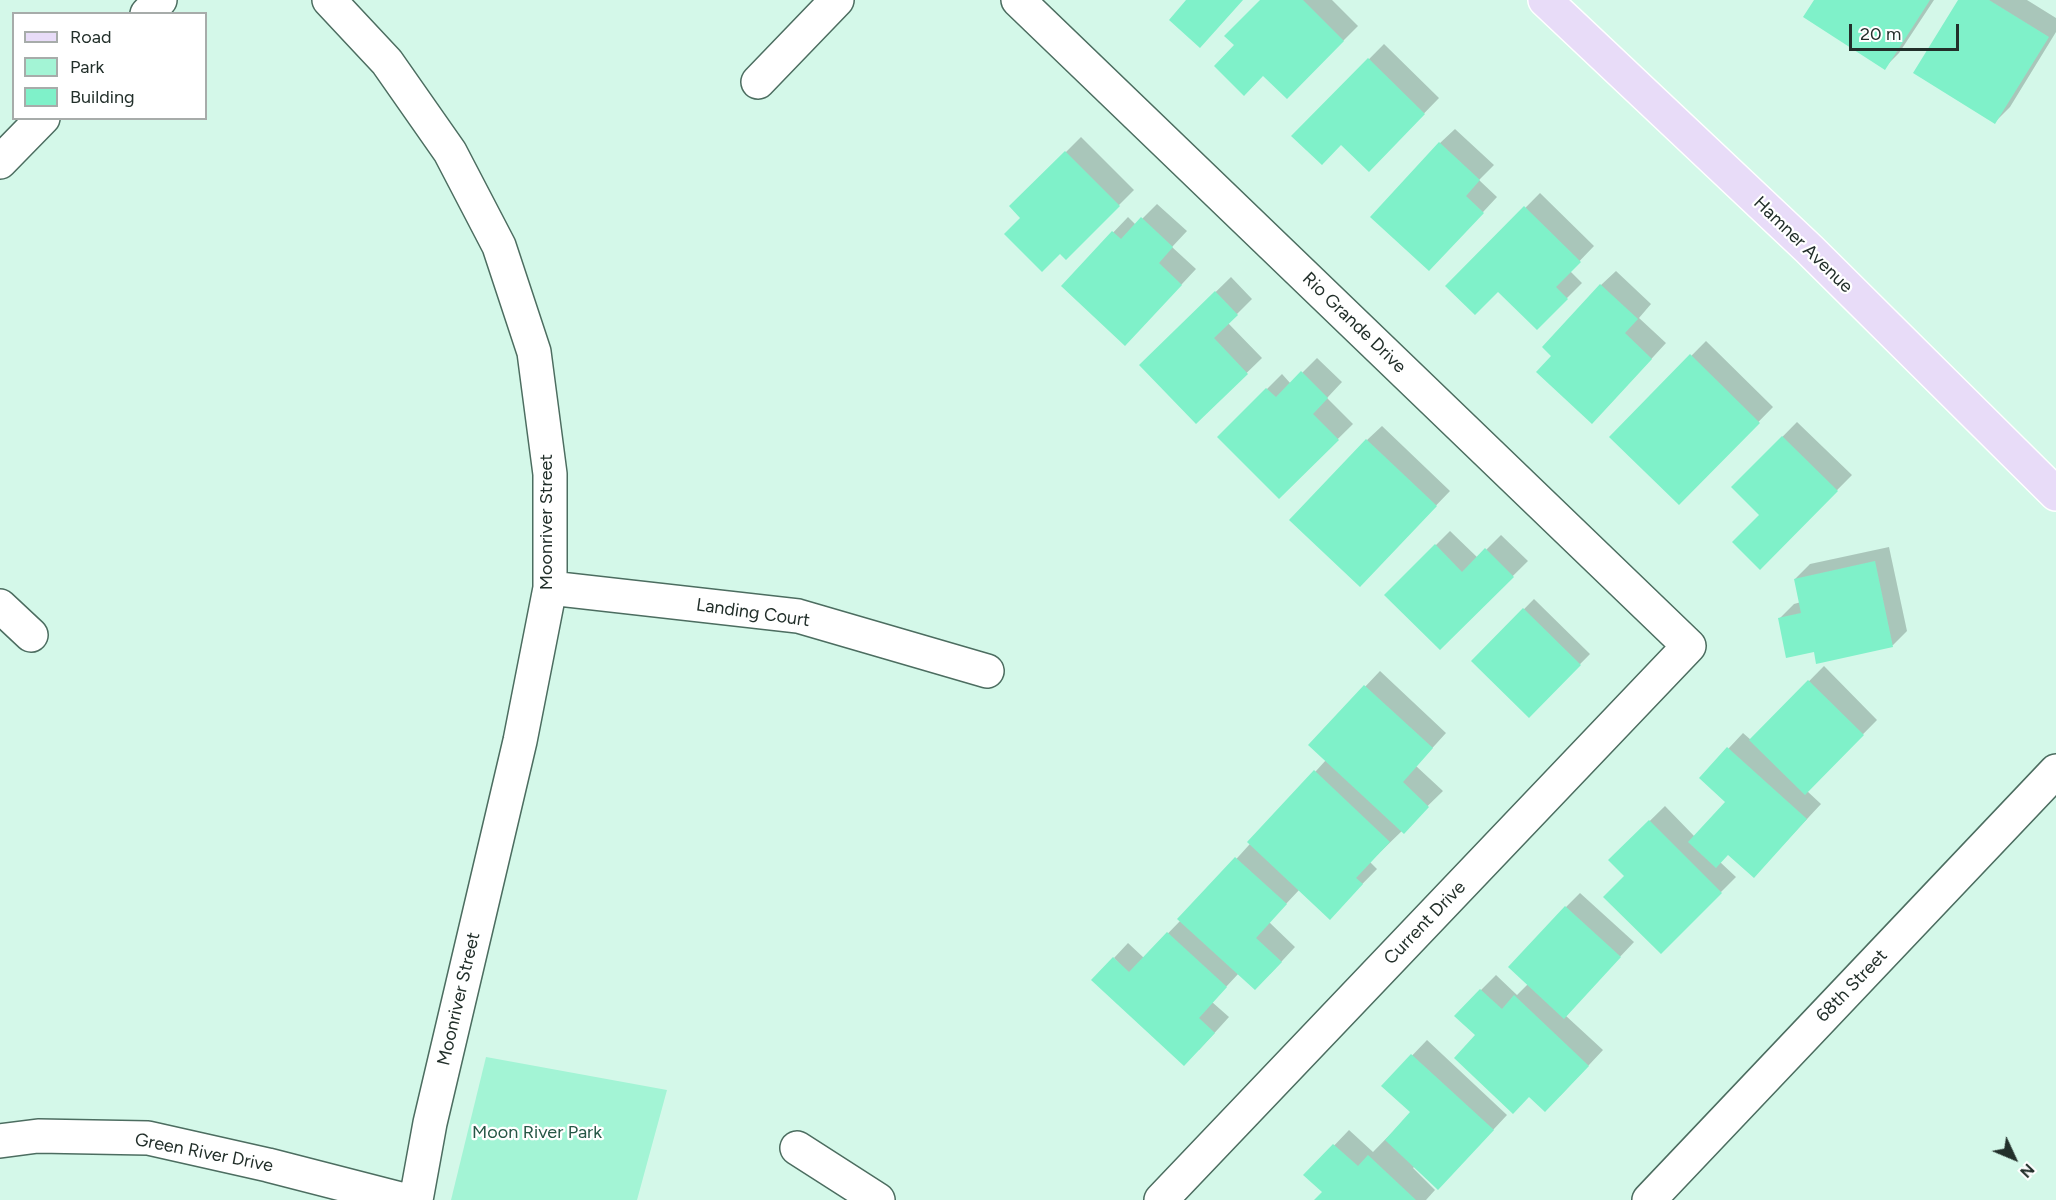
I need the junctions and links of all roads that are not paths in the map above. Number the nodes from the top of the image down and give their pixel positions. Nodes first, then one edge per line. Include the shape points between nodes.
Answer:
1 (160, 0) edge
2 (329, 0) edge
3 (837, 0) edge
4 (1018, 0) edge
5 (1545, 0) edge
6 (149, 12) edge
7 (758, 82) dead end
8 (41, 120) edge
9 (0, 162) edge
10 (2056, 494) edge
11 (549, 588) junction
12 (0, 606) edge
13 (31, 635) dead end
14 (1689, 646) joint
15 (987, 671) dead end
16 (2056, 771) edge
17 (0, 1141) edge
18 (797, 1148) dead end
19 (404, 1200) edge
20 (416, 1200) edge
21 (878, 1200) edge
22 (1161, 1200) edge
23 (1649, 1200) edge

1 - 6 street
2 - 11 street, Moonriver Street via 387,62 450,152 499,246 534,352 550,474
3 - 7 street
4 - 14 street, Rio Grande Drive
5 - 10 main road, Hamner Avenue via 1809,249
8 - 9 street
11 - 15 street, Landing Court via 798,616
11 - 20 street, Moonriver Street via 520,741 430,1123
12 - 13 street
14 - 22 street, Current Drive
16 - 23 street, 68th Street
17 - 19 street, Green River Drive via 38,1136 148,1138
18 - 21 street

